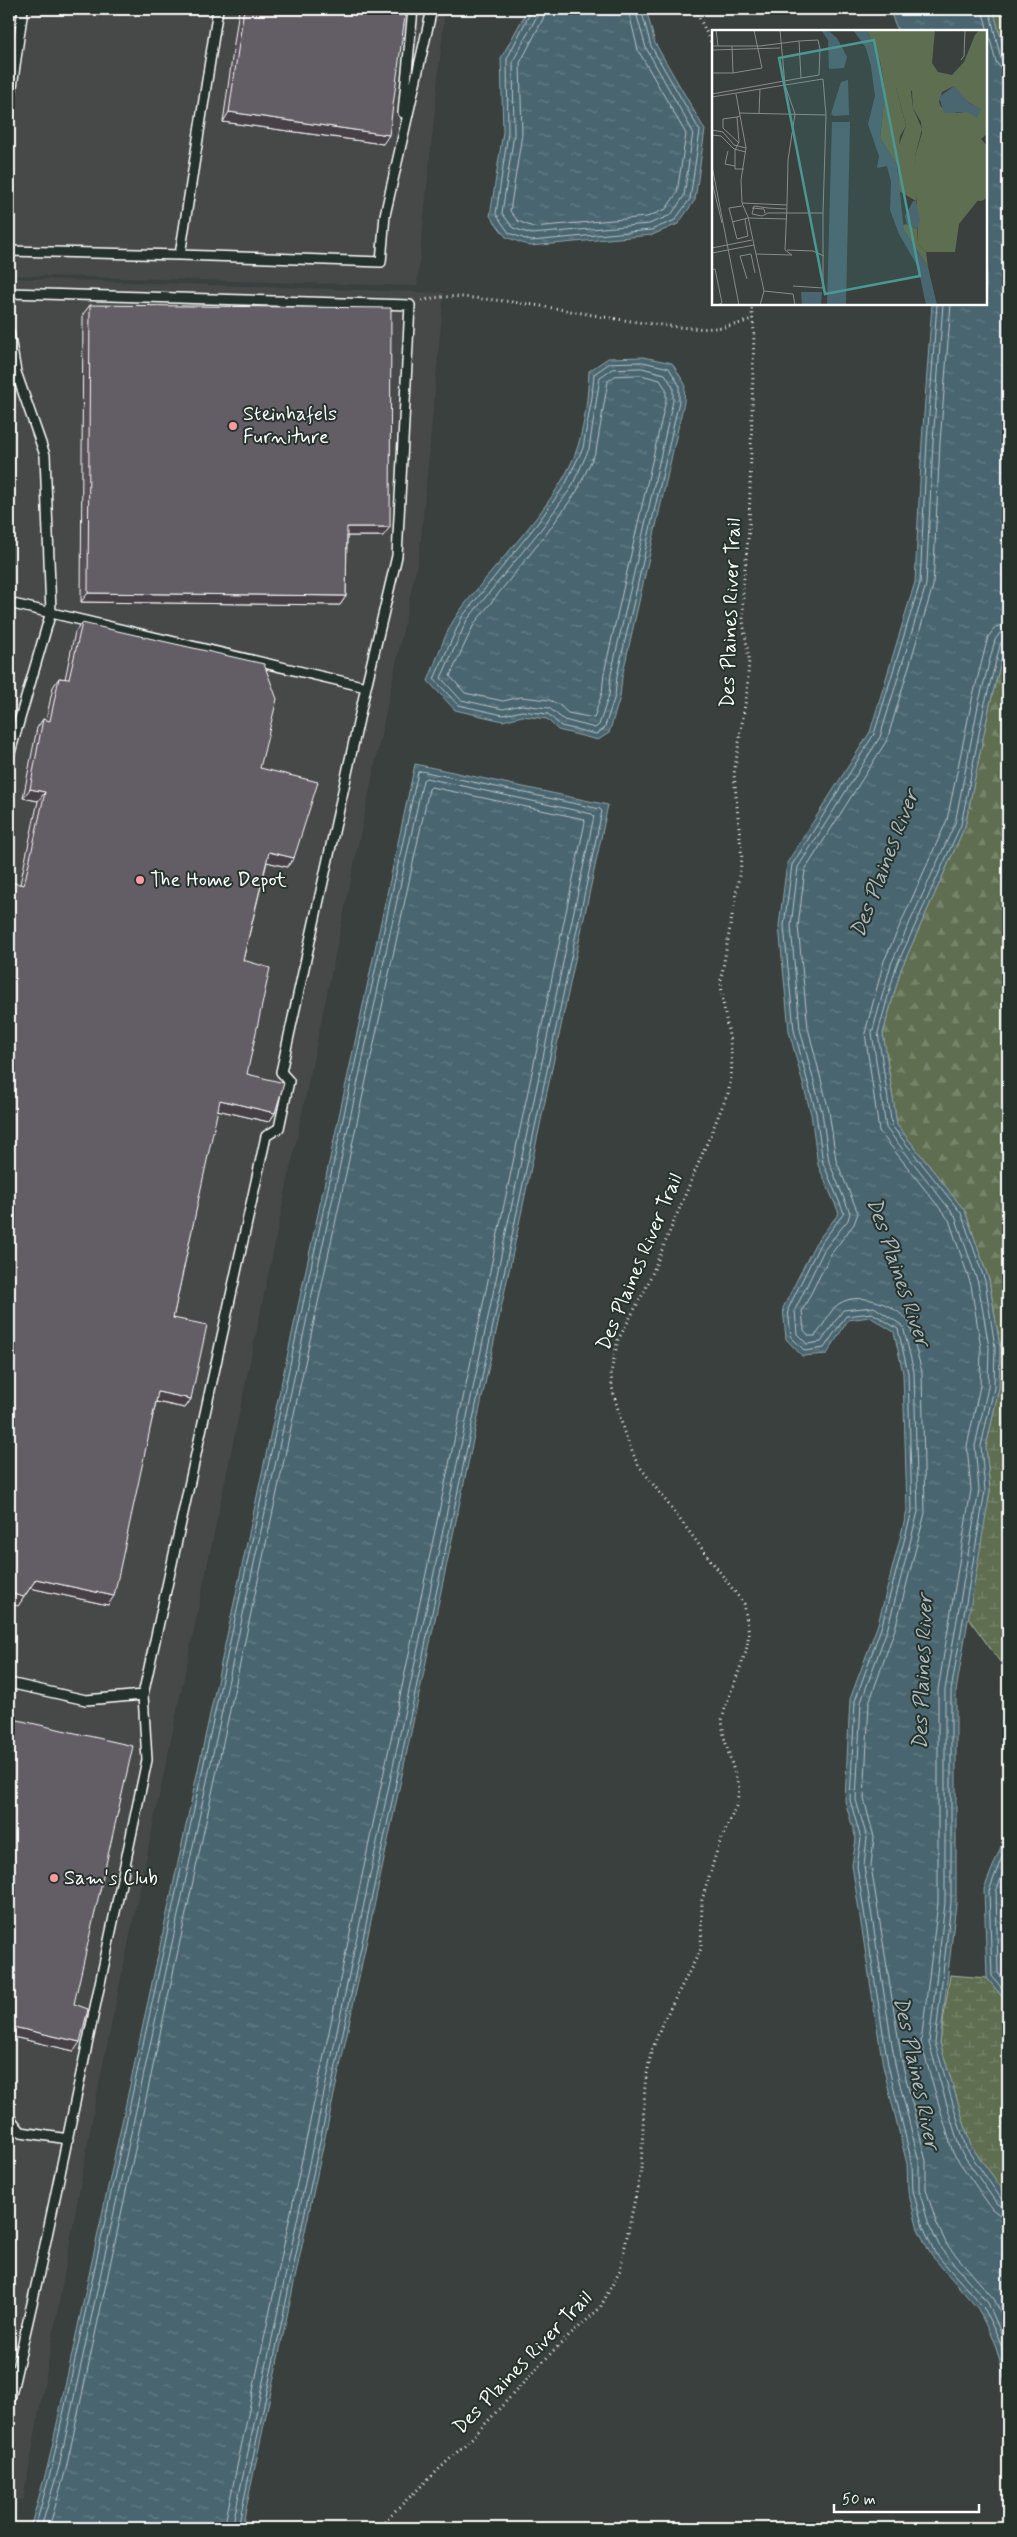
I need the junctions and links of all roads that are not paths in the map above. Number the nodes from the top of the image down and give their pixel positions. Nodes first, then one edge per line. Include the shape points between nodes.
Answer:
1 (23, 9) edge
2 (218, 9) edge
3 (412, 9) edge
4 (432, 9) edge
5 (9, 108) edge
6 (400, 146) junction
7 (9, 251) edge
8 (180, 255) junction
9 (9, 293) edge
10 (9, 332) edge
11 (9, 603) edge
12 (51, 612) junction
13 (366, 687) junction
14 (9, 756) edge
15 (9, 1683) edge
16 (143, 1695) junction
17 (9, 2117) edge
18 (68, 2139) junction
19 (9, 2404) edge

1 - 5 lane
2 - 8 lane
3 - 6 lane
4 - 6 lane
6 - 8 lane via 385,215 381,262
7 - 8 lane
9 - 13 lane via 410,305 397,556
10 - 12 lane via 16,372 45,455
11 - 12 lane
12 - 13 lane
12 - 14 lane
13 - 16 lane via 281,1072 289,1081 279,1128 266,1136
15 - 16 lane via 86,1700
16 - 18 lane via 147,1760
17 - 18 lane via 21,2132
18 - 19 lane

